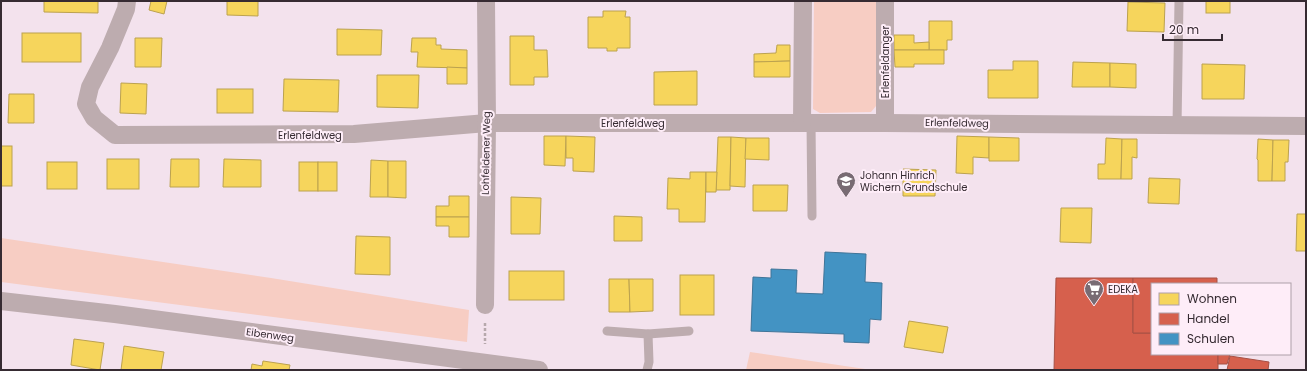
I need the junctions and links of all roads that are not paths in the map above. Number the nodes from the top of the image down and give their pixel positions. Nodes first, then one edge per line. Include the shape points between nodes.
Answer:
1 (127, 1) edge
2 (486, 1) edge
3 (803, 1) edge
4 (885, 1) edge
5 (1180, 1) edge
6 (487, 123) junction
7 (806, 123) junction
8 (885, 123) junction
9 (1177, 126) junction
10 (1306, 126) edge
11 (812, 216) dead end
12 (1, 301) edge
13 (485, 305) road end
14 (607, 330) dead end
15 (689, 331) dead end
16 (648, 334) junction
17 (485, 367) edge
18 (539, 370) edge
19 (647, 370) edge

1 - 6 street, Erlenfeldweg via 110,48 90,87 86,104 94,118 115,135 354,134
2 - 6 street, Lohfeldener Weg
3 - 7 street
4 - 8 street, Erlenfeldanger
5 - 9 lane
6 - 7 street, Erlenfeldweg
6 - 13 street, Lohfeldener Weg
7 - 8 street, Erlenfeldweg
7 - 11 lane
8 - 9 street, Erlenfeldweg
9 - 10 street, Erlenfeldweg
12 - 17 street, Eibenweg
14 - 16 lane
15 - 16 lane
16 - 19 lane
17 - 18 street, Eibenweg

